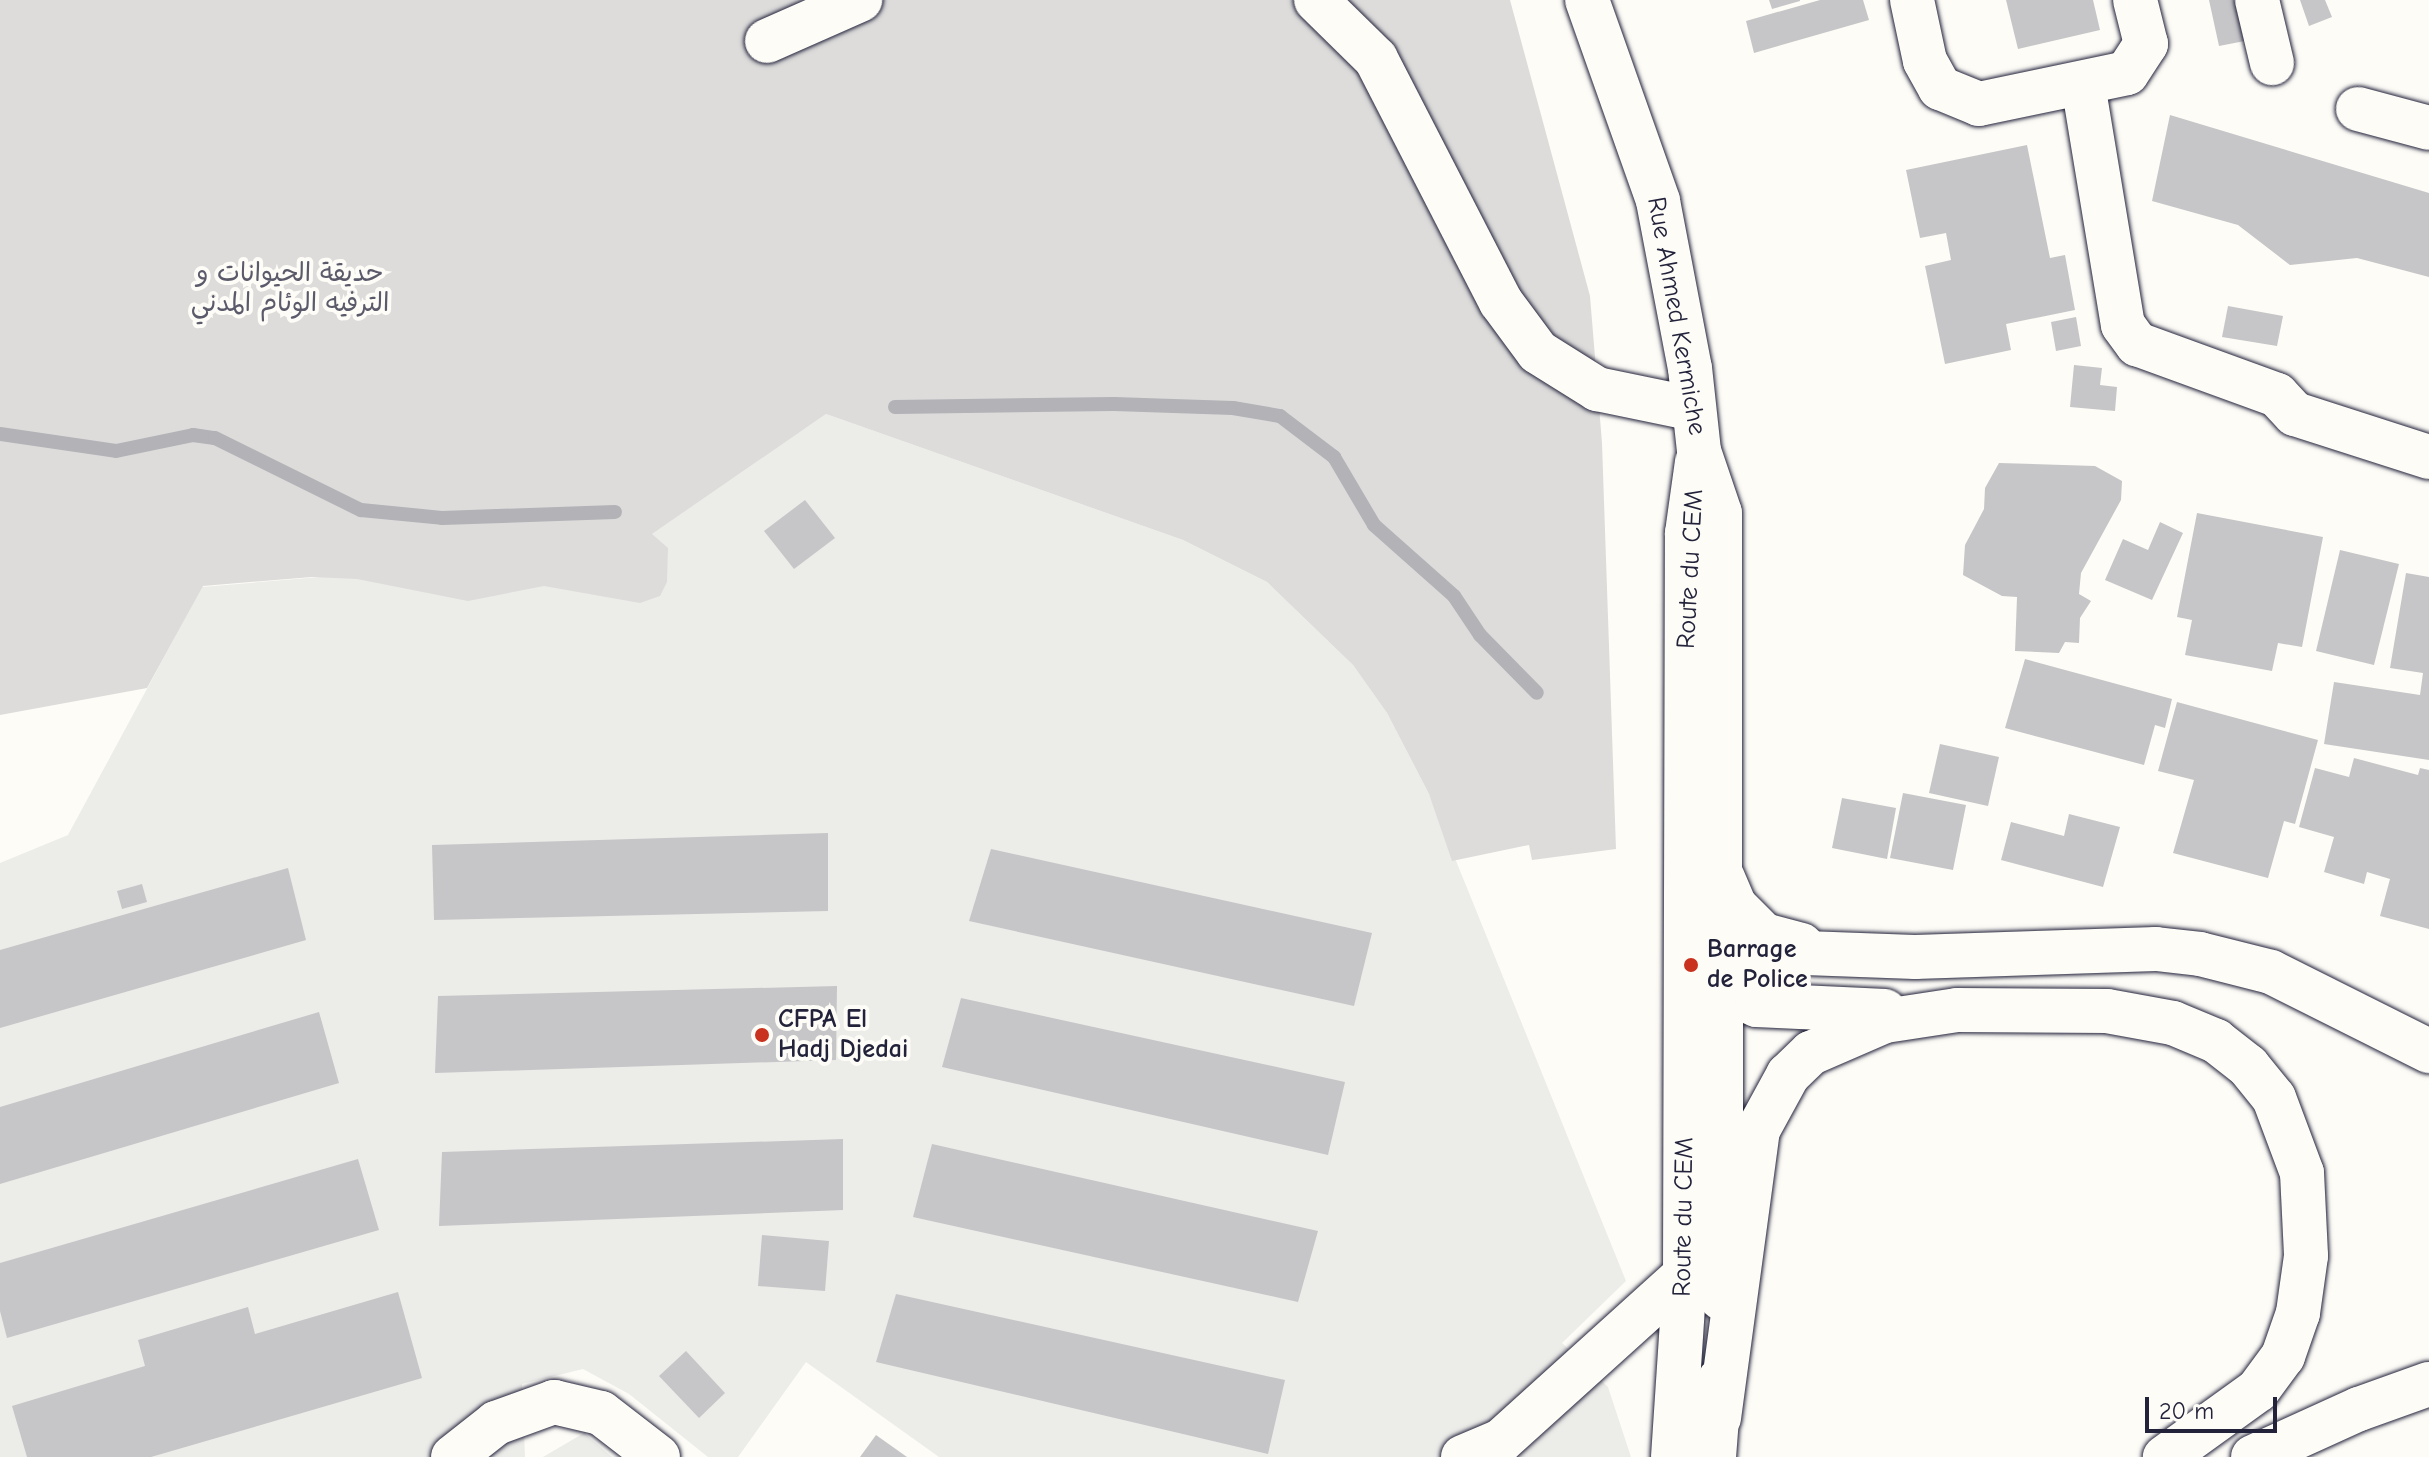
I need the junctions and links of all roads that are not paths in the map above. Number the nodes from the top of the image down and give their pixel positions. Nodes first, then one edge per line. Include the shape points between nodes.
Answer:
1 (860, 0) edge
2 (1316, 0) edge
3 (1587, 0) edge
4 (1912, 0) edge
5 (2135, 0) edge
6 (2257, 0) edge
7 (767, 41) dead end
8 (2272, 63) dead end
9 (2083, 84) junction
10 (2358, 109) dead end
11 (2429, 128) edge
12 (1694, 409) junction
13 (1699, 451) junction
14 (2429, 457) edge
15 (1723, 878) junction
16 (1915, 957) junction
17 (1711, 971) junction
18 (1957, 1010) junction
19 (2429, 1051) edge
20 (1685, 1275) junction
21 (2429, 1384) edge
22 (1716, 1437) edge
23 (453, 1457) edge
24 (658, 1457) edge
25 (1463, 1457) edge
26 (1673, 1457) edge
27 (2165, 1457) edge
28 (2253, 1457) edge

1 - 7 main road
2 - 12 main road via 1376,59 1501,302 1538,352 1597,389
3 - 12 main road, Rue Ahmed Kermiche via 1658,201
4 - 9 main road via 1925,61 1940,88 1979,104
5 - 9 main road via 2146,44 2140,60 2127,73
6 - 8 main road
9 - 14 main road via 2123,325 2137,344 2277,395 2295,414
10 - 11 main road
12 - 13 main road, Rue Ahmed Kermiche
13 - 15 main road, Route du CEM via 1720,513
13 - 17 main road, Route du CEM via 1687,533
15 - 16 main road via 1735,906 1764,935 1807,946
15 - 17 main road, Route du CEM
16 - 17 main road
16 - 19 main road via 2156,949 2200,954 2271,972
17 - 18 main road via 1757,1005
17 - 20 main road, Route du CEM
17 - 22 main road, Route du CEM
18 - 22 main road via 1885,1021 1847,1034 1811,1053 1770,1099 1749,1173
18 - 27 main road via 2107,1011 2173,1023 2216,1041 2248,1066 2274,1098 2291,1133 2302,1173 2306,1256 2298,1313 2283,1356 2258,1390
20 - 25 main road via 1501,1441
20 - 26 main road, Route du CEM
21 - 28 main road via 2346,1414
23 - 24 main road via 496,1423 554,1402 601,1413

